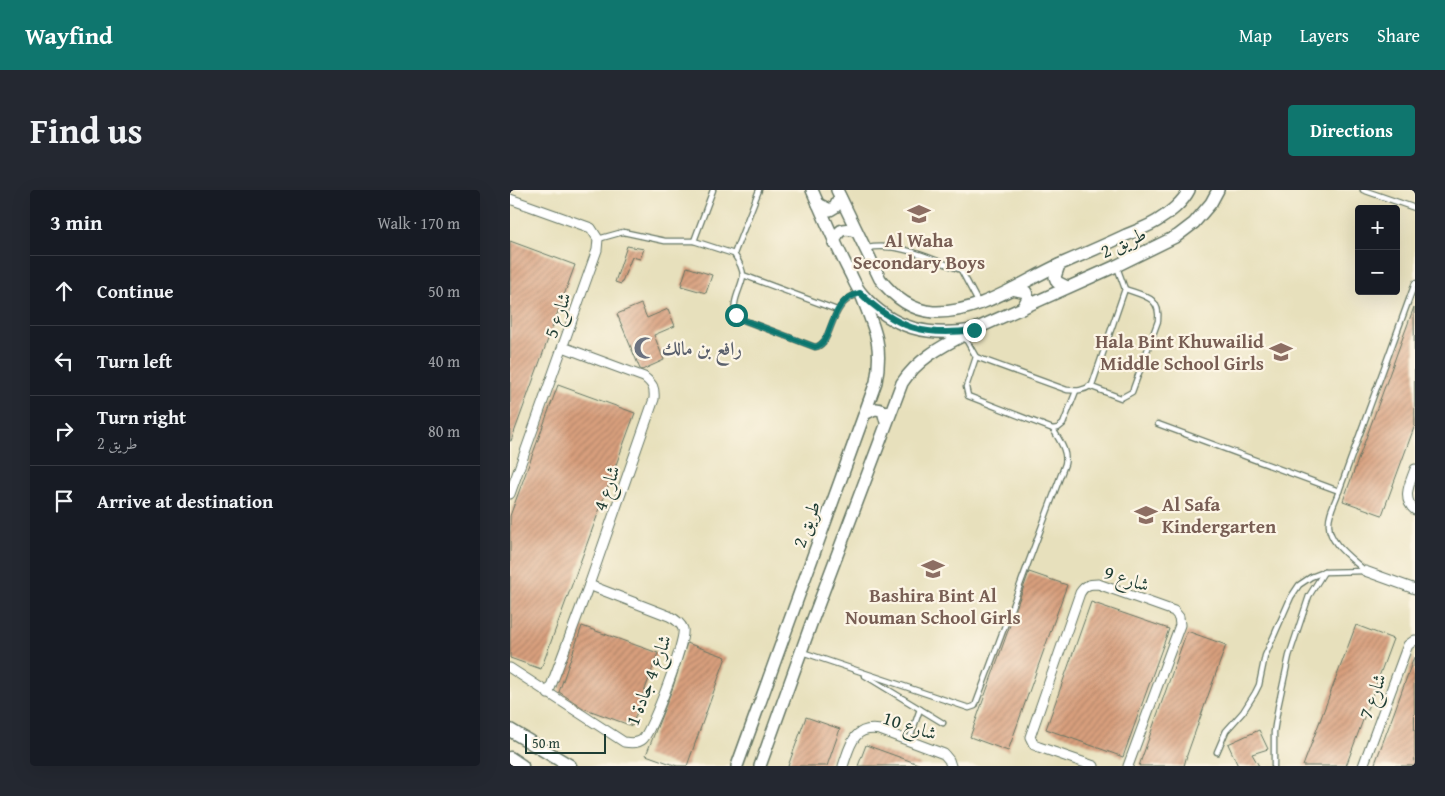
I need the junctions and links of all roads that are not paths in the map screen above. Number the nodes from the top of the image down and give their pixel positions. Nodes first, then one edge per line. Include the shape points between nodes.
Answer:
1 (713, 190) edge
2 (759, 190) edge
3 (812, 190) edge
4 (1189, 190) edge
5 (1218, 190) edge
6 (1363, 190) edge
7 (838, 194) edge
8 (510, 199) edge
9 (818, 204) junction
10 (1415, 208) edge
11 (855, 231) junction
12 (598, 239) junction
13 (694, 241) junction
14 (834, 243) junction
15 (864, 249) junction
16 (734, 254) junction
17 (1058, 265) junction
18 (1116, 266) junction
19 (743, 275) junction
20 (1415, 283) edge
21 (1067, 287) junction
22 (1012, 289) junction
23 (1126, 289) junction
24 (860, 293) junction
25 (979, 303) junction
26 (1022, 309) junction
27 (837, 310) junction
28 (968, 333) junction
29 (563, 347) junction
30 (976, 357) junction
31 (1089, 386) junction
32 (1076, 391) junction
33 (866, 414) junction
34 (886, 422) junction
35 (1158, 424) dead end
36 (1053, 429) junction
37 (1415, 469) edge
38 (1339, 491) junction
39 (510, 494) edge
40 (1415, 510) edge
41 (1366, 570) junction
42 (1324, 572) junction
43 (589, 585) junction
44 (1415, 589) edge
45 (791, 616) junction
46 (811, 624) junction
47 (1415, 640) edge
48 (801, 652) junction
49 (510, 668) edge
50 (856, 670) junction
51 (548, 694) junction
52 (920, 708) junction
53 (943, 722) dead end
54 (510, 730) edge
55 (910, 741) junction
56 (1217, 752) dead end
57 (510, 758) edge
58 (1071, 762) edge
59 (522, 766) edge
60 (570, 766) edge
61 (737, 766) edge
62 (760, 766) edge
63 (843, 766) edge
64 (951, 766) edge
65 (1094, 766) edge
66 (1128, 766) edge
67 (1274, 766) edge
68 (1363, 766) edge

1 - 13 lane
2 - 16 lane
3 - 9 street, طريق 2
4 - 17 street, طريق 2 via 1171,211 1156,222
5 - 18 street, طريق 2 via 1194,223 1176,236
6 - 10 lane
7 - 9 street via 835,207 830,210
7 - 11 street, طريق 2
8 - 12 street via 590,228
9 - 14 street, طريق 2
11 - 14 street via 841,231
11 - 15 street, طريق 2
12 - 13 lane via 623,232 665,241
12 - 29 street, شارع 5
13 - 16 lane
14 - 24 street, طريق 2
15 - 25 lane via 880,246 902,248 961,270
15 - 25 street, طريق 2 via 889,292 916,308 932,312 952,311
16 - 19 lane
17 - 21 street via 1057,282
17 - 22 street, طريق 2
18 - 21 street, طريق 2
18 - 23 lane
19 - 27 lane
19 - 27 lane via 734,305 738,318 815,347 823,343
20 - 38 lane
21 - 26 street, طريق 2
22 - 25 street, طريق 2
22 - 26 street via 1026,292 1028,298
23 - 31 lane
23 - 31 lane via 1153,300 1159,311 1132,392 1121,398
24 - 27 lane via 845,300
24 - 28 street, طريق 2 via 875,308 914,329
24 - 33 street, طريق 2 via 878,340 880,355
26 - 28 street, طريق 2
28 - 30 lane
28 - 34 street, طريق 2 via 928,356 907,375
29 - 39 street, شارع 5
29 - 43 street, شارع 4 via 644,377 651,382 655,392
30 - 32 lane
30 - 36 lane via 966,387 968,396
31 - 32 lane
32 - 36 lane via 1062,424
33 - 34 street via 872,409 880,409
33 - 45 street, طريق 2
34 - 46 street, طريق 2
35 - 38 lane
36 - 50 lane via 1065,450 1065,464 976,706 969,708
37 - 40 street via 1407,491 1411,507
38 - 41 lane via 1328,526 1331,536
41 - 42 lane
41 - 44 street
42 - 56 lane via 1300,585 1291,597 1265,656 1256,693 1226,731
42 - 67 lane via 1309,596 1290,656 1274,732
43 - 51 street, شارع 4
43 - 51 street, شارع 4 جادة 1 via 670,616 683,629 681,644 656,715 643,739 636,743 624,742
45 - 46 street via 794,625 800,629
45 - 61 street, طريق 2
46 - 48 street, طريق 2
47 - 68 street, شارع 7 via 1408,645
48 - 50 lane
48 - 62 street, طريق 2
49 - 51 street
50 - 52 lane
52 - 53 lane
52 - 55 lane
54 - 60 main road
55 - 63 street, شارع 10 via 872,728 861,731 852,743
55 - 64 street, شارع 10 via 944,754
57 - 59 main road
58 - 65 street, شارع 9
58 - 66 street, شارع 9 via 1034,745 1030,737 1080,593 1085,585 1098,584 1174,611 1179,617 1180,625

